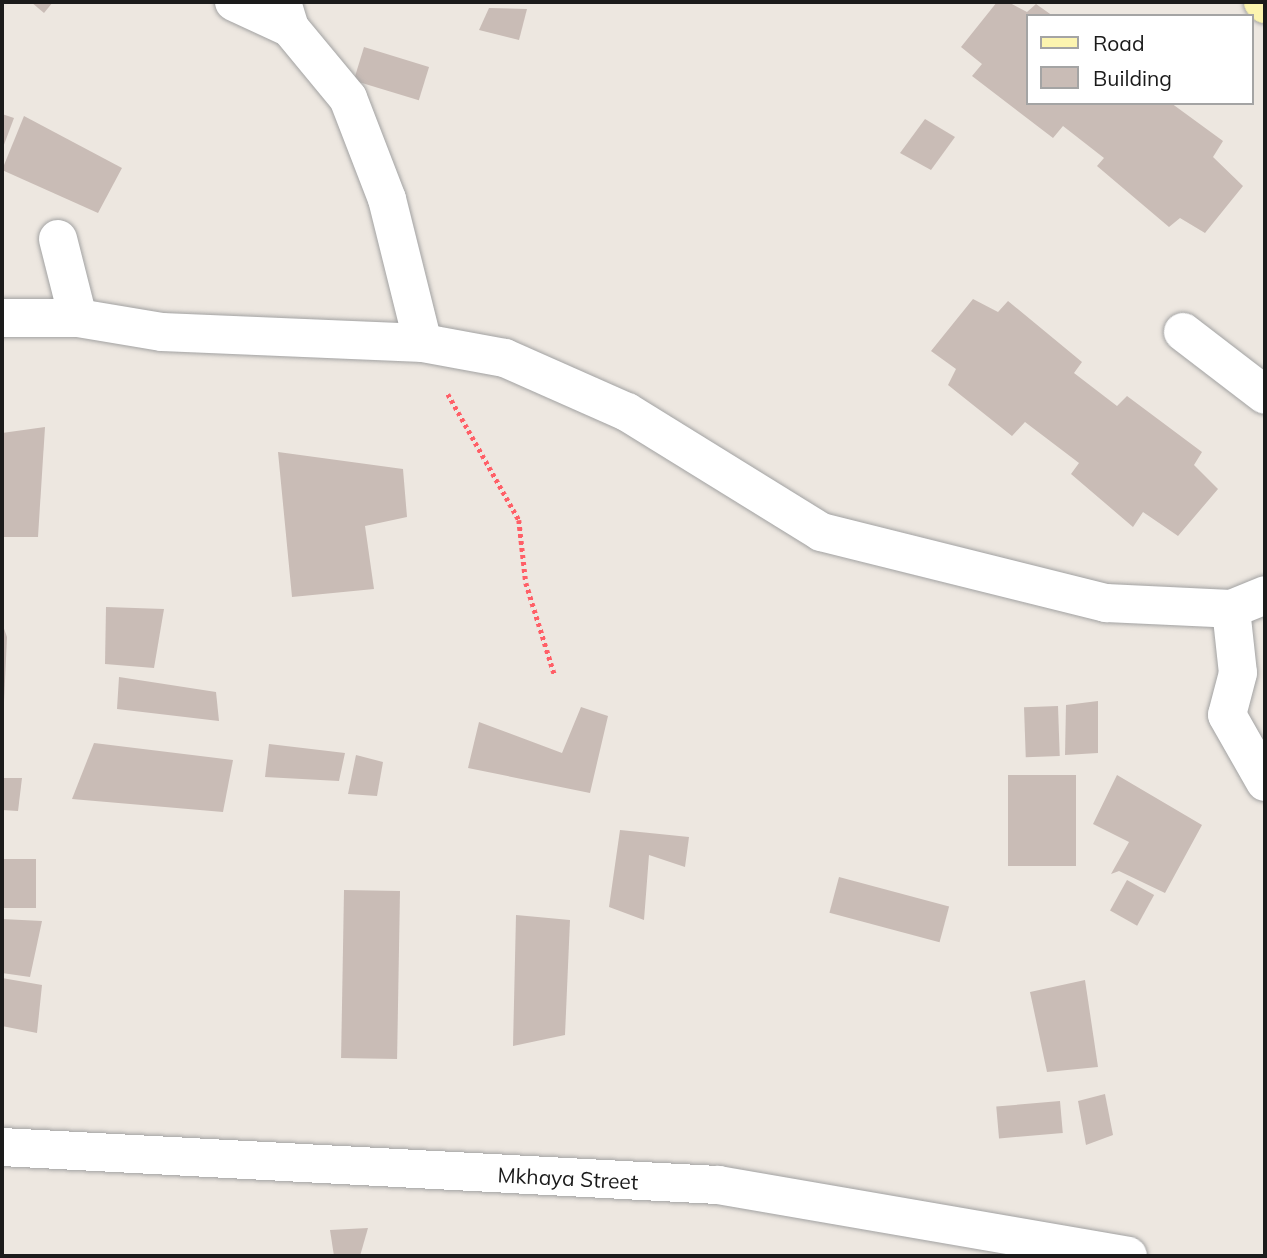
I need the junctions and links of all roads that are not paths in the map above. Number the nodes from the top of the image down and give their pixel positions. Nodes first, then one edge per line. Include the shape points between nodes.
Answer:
1 (234, 2) edge
2 (286, 15) edge
3 (58, 239) dead end
4 (2, 318) edge
5 (78, 318) junction
6 (1183, 332) dead end
7 (423, 343) junction
8 (1265, 395) edge
9 (1248, 602) edge
10 (1265, 782) edge
11 (2, 1147) edge
12 (1128, 1256) edge

1 - 2 street
2 - 7 street via 348,98 387,199
3 - 5 street
4 - 5 street
5 - 7 street via 162,332
6 - 8 street
7 - 9 street via 505,358 627,412 821,532 1106,603
9 - 10 street via 1227,715
11 - 12 street, Mkhaya Street via 718,1185

